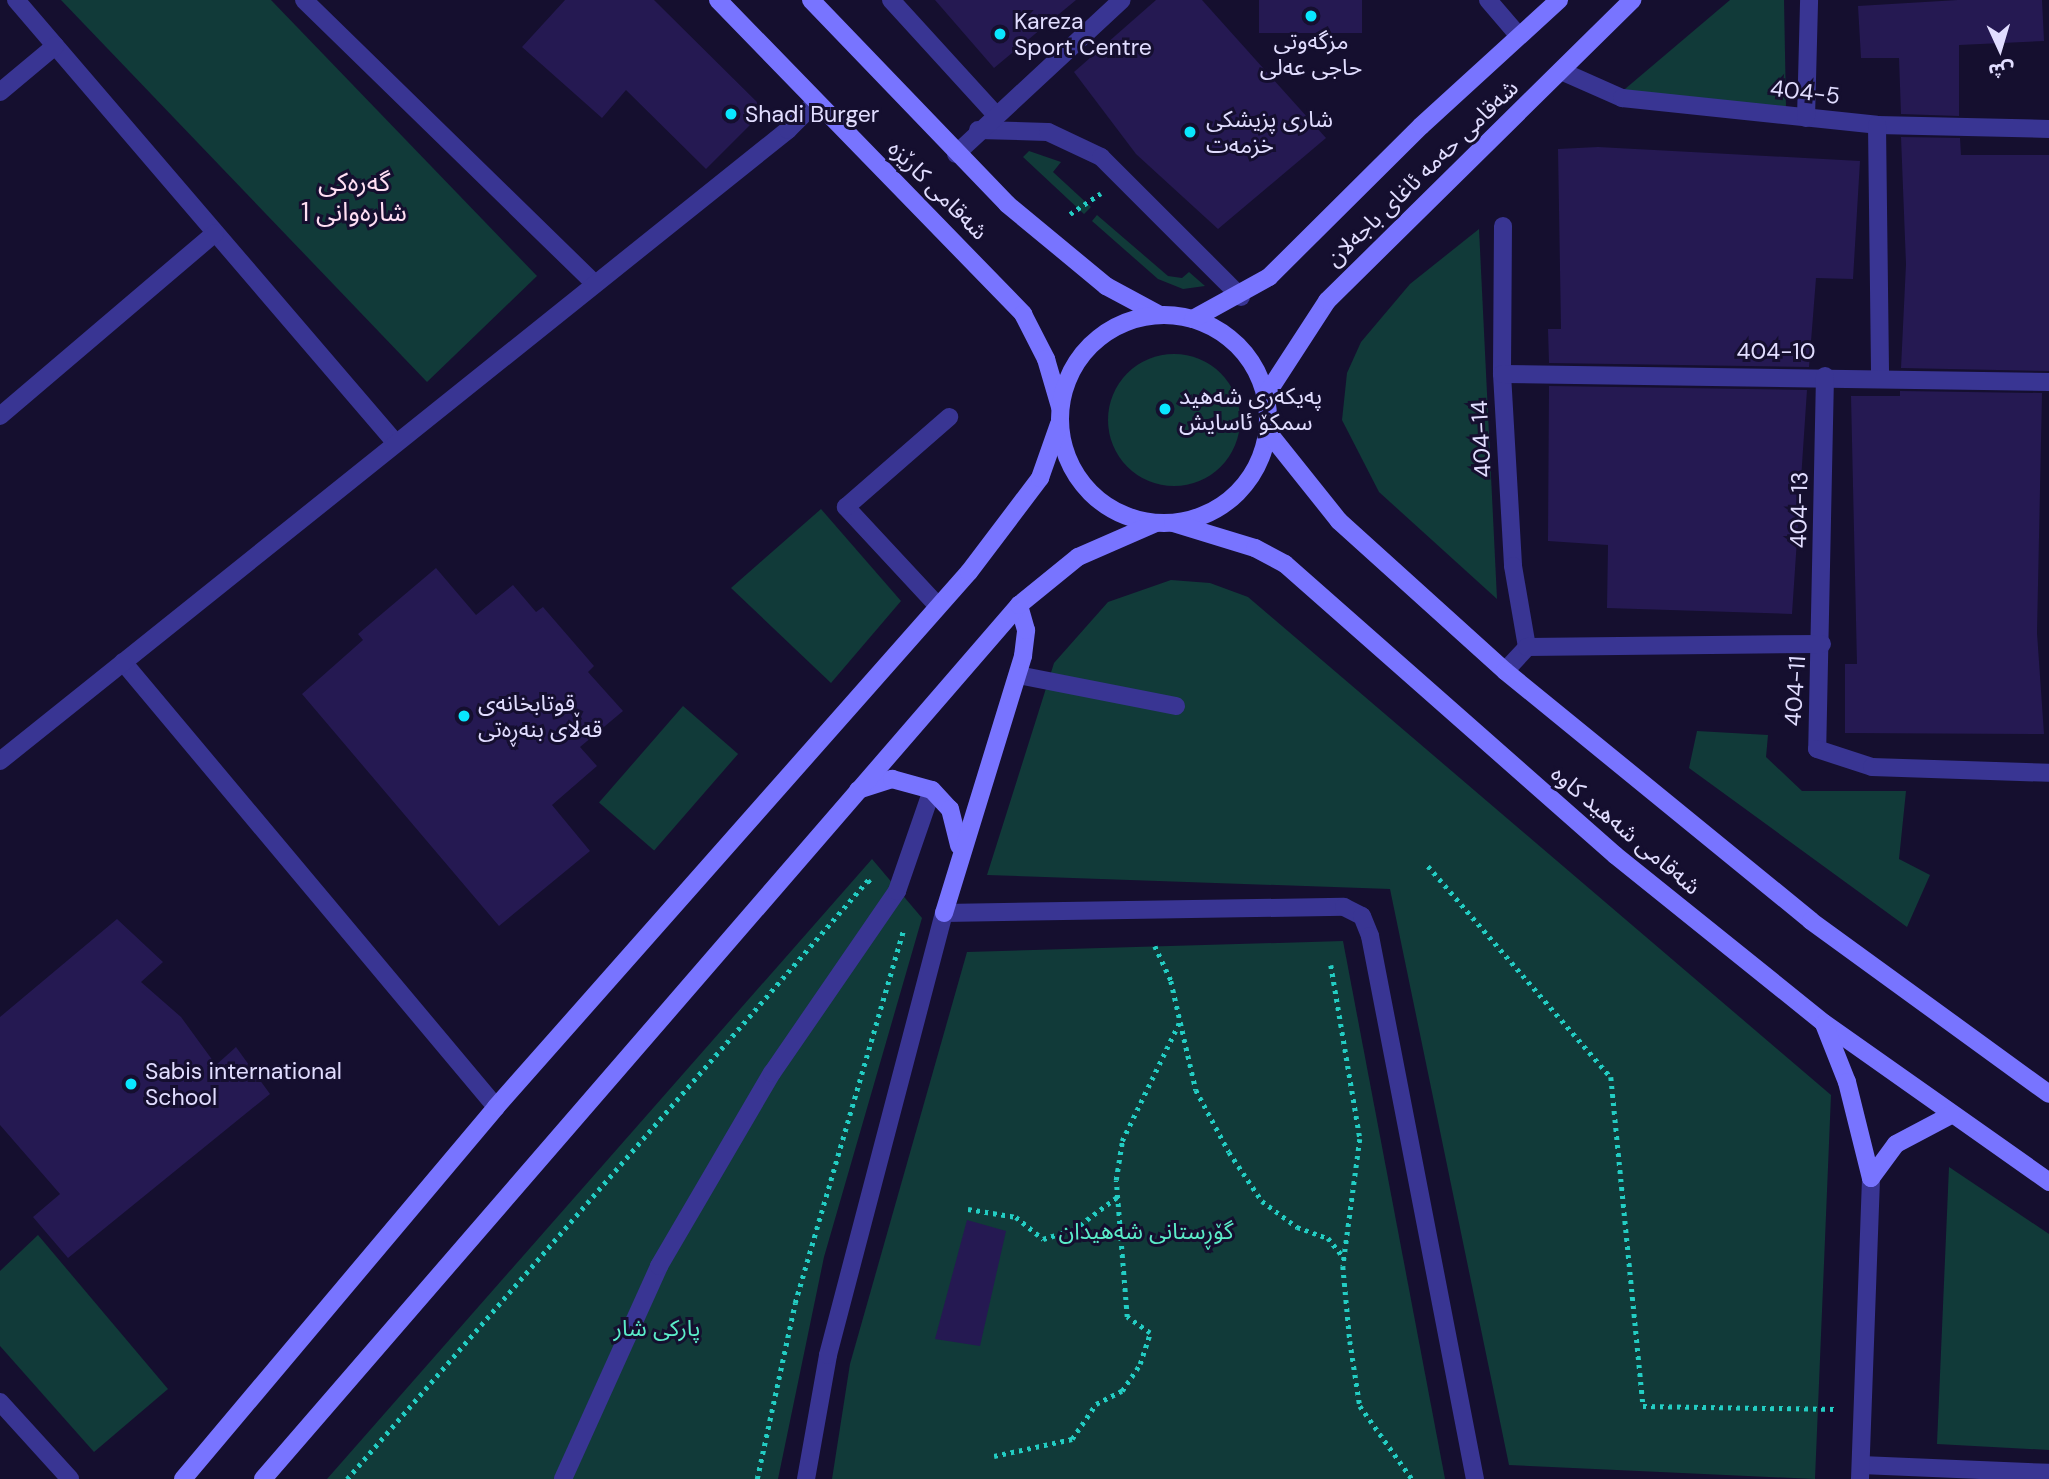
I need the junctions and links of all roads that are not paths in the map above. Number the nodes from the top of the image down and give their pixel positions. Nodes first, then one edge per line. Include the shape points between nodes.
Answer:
1 (16, 0) edge
2 (304, 0) edge
3 (718, 0) edge
4 (811, 0) edge
5 (891, 0) edge
6 (1122, 0) edge
7 (1488, 0) edge
8 (1559, 0) edge
9 (1632, 0) edge
10 (1809, 0) edge
11 (1518, 35) junction
12 (55, 46) junction
13 (1561, 71) junction
14 (0, 92) edge
15 (816, 102) junction
16 (995, 114) junction
17 (1806, 118) junction
18 (1877, 125) junction
19 (2049, 129) edge
20 (978, 130) junction
21 (956, 154) junction
22 (1503, 226) dead end
23 (215, 233) junction
24 (593, 282) junction
25 (1241, 297) junction
26 (1160, 315) junction
27 (1193, 319) junction
28 (1502, 374) junction
29 (1825, 376) junction
30 (1880, 377) junction
31 (2049, 382) edge
32 (1266, 395) junction
33 (0, 416) edge
34 (1059, 416) junction
35 (949, 417) dead end
36 (1268, 432) junction
37 (395, 442) junction
38 (1165, 523) junction
39 (937, 605) junction
40 (1019, 606) junction
41 (1822, 644) junction
42 (1527, 647) junction
43 (123, 662) junction
44 (1505, 671) junction
45 (1018, 675) junction
46 (1177, 706) dead end
47 (0, 761) edge
48 (2049, 773) edge
49 (932, 790) junction
50 (852, 794) junction
51 (959, 859) junction
52 (944, 913) junction
53 (1824, 1023) junction
54 (2048, 1092) edge
55 (496, 1107) junction
56 (1951, 1115) junction
57 (1871, 1178) junction
58 (2049, 1182) edge
59 (0, 1402) edge
60 (1861, 1472) edge
61 (2049, 1473) edge
62 (70, 1479) edge
63 (183, 1479) edge
64 (263, 1479) edge
65 (563, 1479) edge
66 (807, 1479) edge
67 (1475, 1479) edge

1 - 12 street
2 - 24 street
3 - 15 main road, شەقامی کارێزە
4 - 21 main road, شەقامی کارێزە
5 - 16 street
6 - 16 street
7 - 11 street
8 - 11 main road, شەقامی حەمە ئاغای باجەلان
9 - 13 main road, شەقامی حەمە ئاغای باجەلان
10 - 17 street
11 - 25 main road, شەقامی حەمە ئاغای باجەلان via 1288,260
12 - 14 street
12 - 23 street
13 - 17 street, 404-5 via 1622,98
13 - 32 main road, شەقامی حەمە ئاغای باجەلان via 1327,301 1289,352
15 - 24 street via 788,130
15 - 34 main road, شەقامی کارێزە via 1023,314 1045,359
16 - 20 street
17 - 18 street, 404-5
18 - 19 street, 404-5
18 - 30 street
20 - 21 street
20 - 25 street via 1048,132 1101,157
21 - 26 main road, شەقامی کارێزە via 1084,270
22 - 28 street, 404-14
23 - 33 street
23 - 37 street
24 - 37 street
25 - 27 main road, شەقامی حەمە ئاغای باجەلان
26 - 27 main road
26 - 34 main road via 1104,333 1067,378
27 - 32 main road via 1240,348
28 - 29 street, 404-10
28 - 42 street, 404-14 via 1513,566
29 - 30 street, 404-10
29 - 41 street, 404-13
30 - 31 street, 404-10
32 - 36 main road
34 - 38 main road via 1069,463 1100,502 1127,517
34 - 39 main road via 1040,478
35 - 39 street via 846,507
36 - 38 main road via 1262,454 1237,494 1207,513
36 - 44 main road, شەقامی شەهید کاوە via 1339,521
37 - 43 street
38 - 40 main road via 1078,557
38 - 53 main road, شەقامی شەهید کاوە via 1255,548 1300,576 1615,855
39 - 55 main road
40 - 45 main road via 1026,630
40 - 50 main road
41 - 42 street, 404-11
41 - 48 street, 404-11 via 1817,749 1872,767
42 - 44 street
43 - 47 street
43 - 55 street
44 - 54 main road, شەقامی شەهید کاوە via 1811,921
45 - 46 street
45 - 51 main road
49 - 50 main road via 892,779
49 - 51 main road via 950,809 960,833
49 - 65 street via 897,891 772,1073 659,1266
50 - 64 main road
51 - 52 main road
52 - 66 street via 828,1355
52 - 67 street via 1344,907 1362,916
53 - 56 main road, شەقامی شەهید کاوە
53 - 57 main road via 1847,1082
55 - 63 main road
56 - 57 main road via 1896,1144
56 - 58 main road, شەقامی شەهید کاوە
57 - 60 street
59 - 62 street
60 - 61 street

